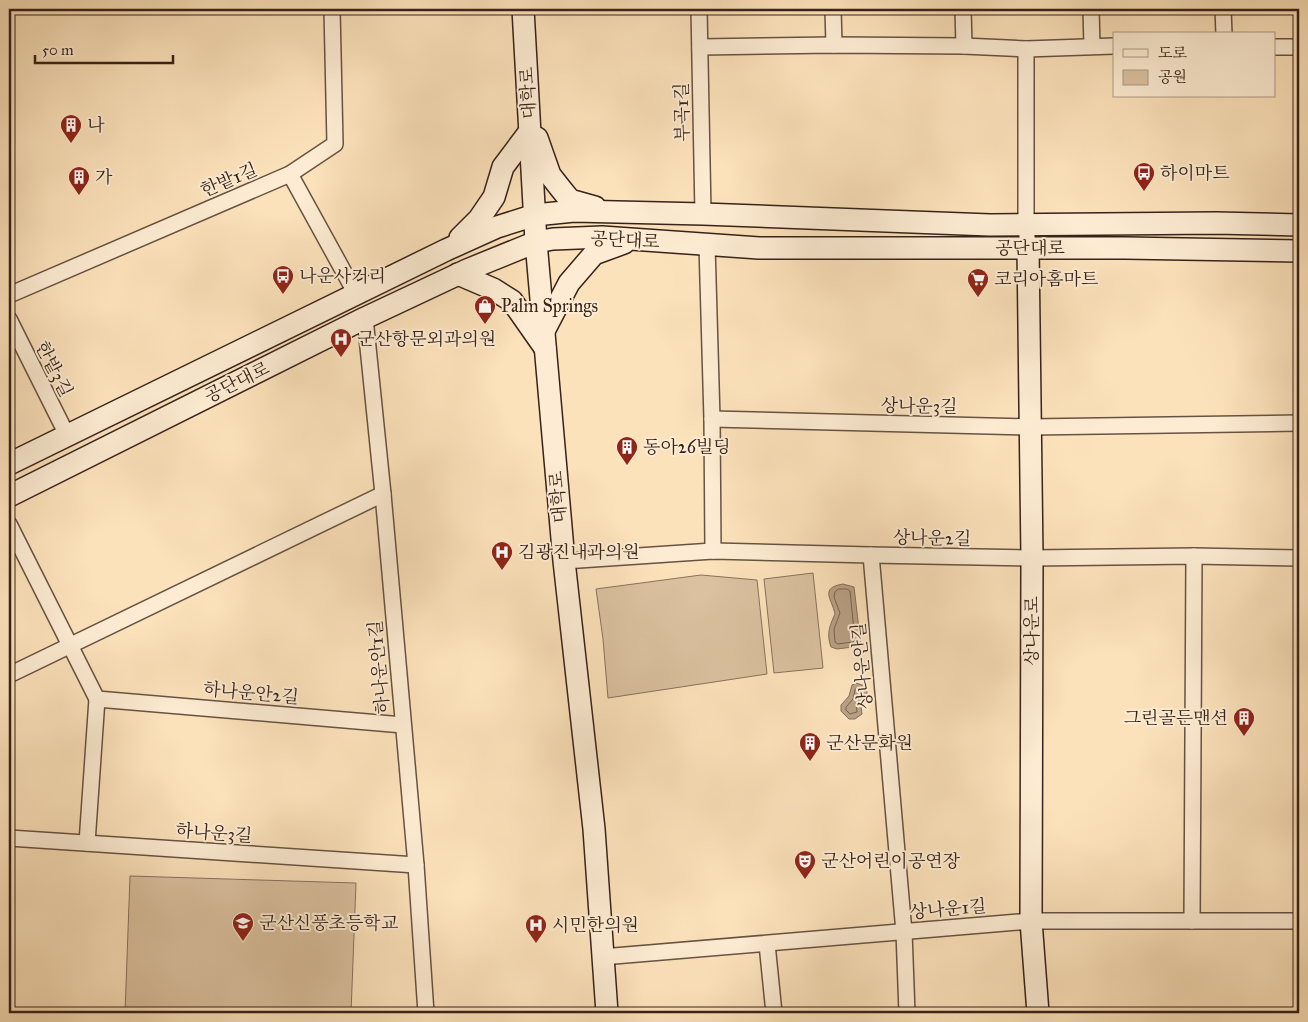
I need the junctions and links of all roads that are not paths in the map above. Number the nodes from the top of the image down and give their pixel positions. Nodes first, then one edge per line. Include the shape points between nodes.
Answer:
1 (332, 9) edge
2 (523, 9) edge
3 (699, 9) edge
4 (833, 9) edge
5 (963, 9) edge
6 (1091, 9) edge
7 (1223, 9) edge
8 (1224, 32) edge
9 (834, 45) junction
10 (964, 46) junction
11 (1092, 46) junction
12 (1113, 46) edge
13 (1276, 47) edge
14 (1299, 47) edge
15 (700, 48) junction
16 (1026, 49) junction
17 (529, 124) junction
18 (290, 174) junction
19 (612, 212) junction
20 (703, 214) junction
21 (535, 215) junction
22 (1026, 225) junction
23 (1299, 225) edge
24 (633, 240) junction
25 (536, 242) junction
26 (707, 245) junction
27 (1028, 248) junction
28 (446, 250) junction
29 (1299, 251) edge
30 (458, 274) junction
31 (356, 294) junction
32 (9, 295) edge
33 (365, 318) junction
34 (9, 319) edge
35 (544, 340) junction
36 (712, 419) junction
37 (1299, 423) edge
38 (1030, 427) junction
39 (67, 435) junction
40 (9, 464) edge
41 (383, 494) junction
42 (9, 496) edge
43 (9, 524) edge
44 (713, 551) junction
45 (871, 556) junction
46 (1194, 556) junction
47 (1032, 558) junction
48 (1299, 558) edge
49 (564, 561) junction
50 (69, 645) junction
51 (9, 675) edge
52 (97, 699) junction
53 (403, 725) junction
54 (9, 838) edge
55 (87, 843) junction
56 (416, 865) junction
57 (1031, 921) junction
58 (1192, 921) junction
59 (1299, 921) edge
60 (904, 932) junction
61 (767, 944) junction
62 (602, 957) junction
63 (426, 1013) edge
64 (607, 1013) edge
65 (774, 1013) edge
66 (907, 1013) edge
67 (1038, 1013) edge

1 - 18 street, 한밭1길 via 335,144
2 - 17 street, 대학로
3 - 15 street, 부곡1길
4 - 9 street
5 - 10 street
6 - 11 street
7 - 8 street
9 - 10 street
9 - 15 street
10 - 16 street
11 - 12 street
11 - 16 street
13 - 14 street
15 - 20 street, 부곡1길
16 - 22 street
17 - 19 street via 550,175 570,200
17 - 21 street, 대학로
17 - 28 street via 503,167 494,197 479,219
18 - 31 street
18 - 32 street, 한밭1길
19 - 20 street, 공단대로
19 - 21 street, 공단대로
20 - 22 street, 공단대로
21 - 25 street, 대학로
21 - 28 street, 공단대로 via 497,227
22 - 23 street, 공단대로
22 - 27 street
24 - 25 street, 공단대로 via 602,237
24 - 26 street, 공단대로
24 - 35 street via 594,254 569,283
25 - 30 street, 공단대로
25 - 35 street, 대학로
26 - 27 street, 공단대로 via 759,248
26 - 36 street
27 - 29 street, 공단대로
27 - 38 street, 상나운로
28 - 31 street, 공단대로
30 - 33 street, 공단대로
30 - 35 street via 512,301
31 - 39 street, 공단대로
33 - 41 street, 하나운안1길
33 - 42 street, 공단대로
34 - 39 street, 한밭3길
35 - 49 street, 대학로
36 - 38 street, 상나운3길
36 - 44 street
37 - 38 street, 상나운3길
38 - 47 street, 상나운로
39 - 40 street, 공단대로
41 - 50 street
41 - 53 street, 하나운안1길
43 - 50 street
44 - 45 street, 상나운2길
44 - 49 street, 상나운2길
45 - 47 street, 상나운2길
45 - 60 street, 상나운안길
46 - 47 street, 상나운2길
46 - 48 street, 상나운2길
46 - 58 street
47 - 57 street, 상나운로
49 - 62 street, 대학로 via 594,829
50 - 51 street
50 - 52 street
52 - 53 street, 하나운안2길
52 - 55 street
53 - 56 street, 하나운안1길
54 - 55 street, 하나운3길
55 - 56 street, 하나운3길
56 - 63 street, 하나운안1길
57 - 58 street, 상나운1길
57 - 60 street, 상나운1길
57 - 67 street, 상나운로
58 - 59 street, 상나운1길
60 - 61 street, 상나운1길
60 - 66 street, 상나운안길
61 - 62 street, 상나운1길
61 - 65 street
62 - 64 street, 대학로

